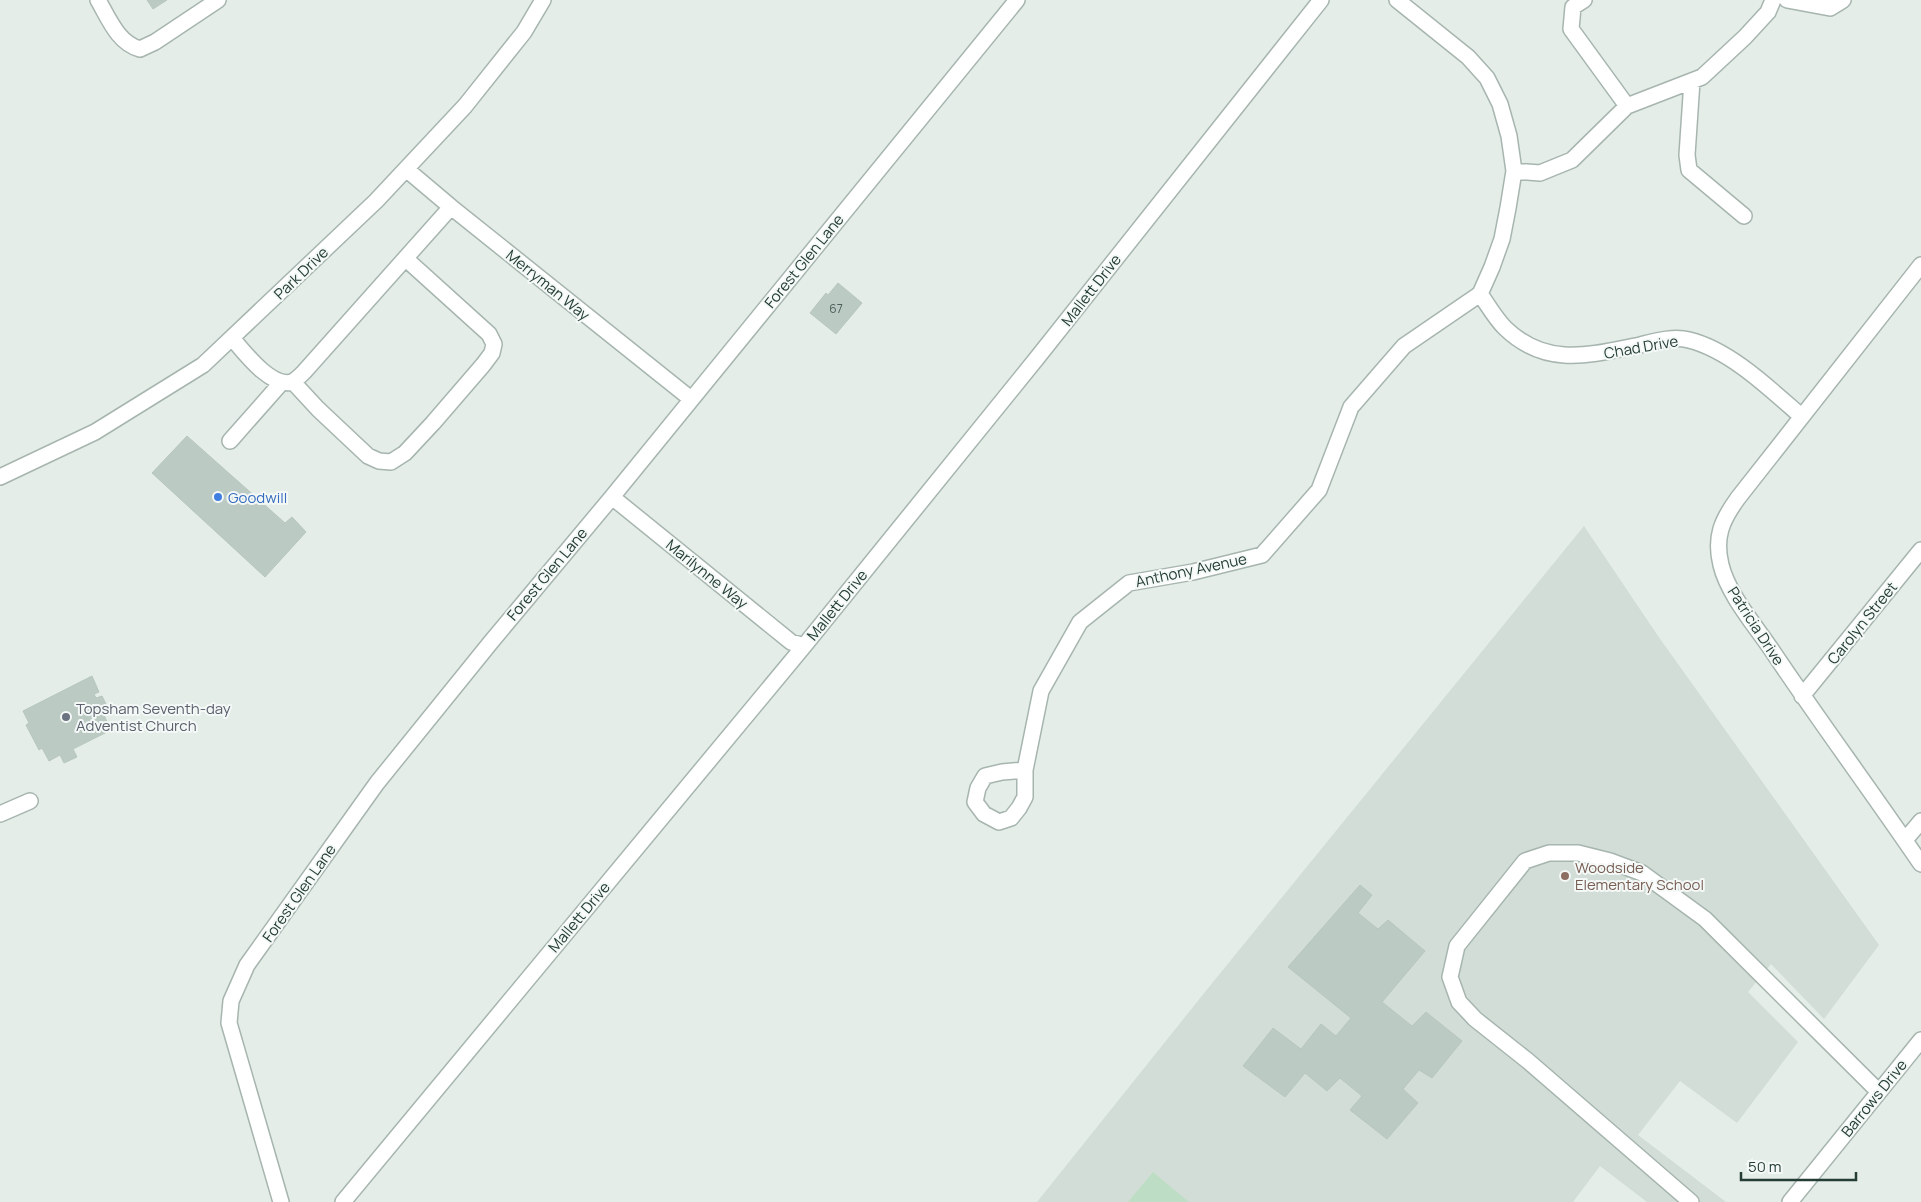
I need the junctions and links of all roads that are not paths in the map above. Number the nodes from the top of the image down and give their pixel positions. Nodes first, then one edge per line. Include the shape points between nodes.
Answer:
1 (98, 0) edge
2 (218, 0) edge
3 (543, 0) edge
4 (1016, 0) edge
5 (1321, 0) edge
6 (1397, 0) edge
7 (1584, 0) edge
8 (1773, 0) edge
9 (1787, 0) edge
10 (1843, 0) edge
11 (1692, 81) junction
12 (1627, 106) junction
13 (406, 169) junction
14 (1514, 171) junction
15 (451, 207) junction
16 (1744, 216) dead end
17 (406, 259) junction
18 (1921, 265) edge
19 (1480, 294) junction
20 (232, 338) junction
21 (288, 382) junction
22 (691, 399) junction
23 (1801, 416) junction
24 (230, 441) dead end
25 (0, 477) edge
26 (612, 497) junction
27 (1921, 550) edge
28 (804, 646) junction
29 (1802, 696) junction
30 (1025, 770) dead end
31 (30, 801) dead end
32 (0, 814) edge
33 (1921, 820) edge
34 (1905, 840) junction
35 (1921, 864) edge
36 (1921, 1040) edge
37 (1879, 1092) junction
38 (281, 1202) edge
39 (343, 1202) edge
40 (1691, 1202) edge
41 (1790, 1202) edge

1 - 2 street via 120,36 131,47 140,49
3 - 13 street, Park Drive via 524,32 465,106
4 - 22 street, Forest Glen Lane
5 - 28 street, Mallett Drive
6 - 14 street via 1468,57 1487,78 1500,104
7 - 12 street via 1574,7 1571,29
8 - 11 street via 1768,12 1745,37 1702,77
9 - 10 street via 1830,8
11 - 12 street
11 - 16 street via 1687,155 1689,170
12 - 14 street via 1572,160 1540,173
13 - 15 street, Merryman Way
13 - 20 street, Park Drive
14 - 19 street via 1502,239
15 - 17 street
15 - 22 street, Merryman Way
17 - 21 street via 304,372
17 - 21 street via 489,334 494,344 483,365 433,424 405,453 391,462 379,461 368,456
18 - 23 street, Patricia Drive
19 - 23 street, Chad Drive via 1505,328 1543,353 1592,355 1665,340 1687,339 1719,352
19 - 30 street, Anthony Avenue via 1404,346 1351,407 1319,490 1262,555 1194,572 1128,583 1080,622 1041,691
20 - 21 street via 270,377
20 - 25 street, Park Drive via 203,365 103,427
21 - 24 street
22 - 26 street, Forest Glen Lane
23 - 29 street, Patricia Drive via 1725,516 1718,536 1721,565 1732,591
26 - 28 street, Marilynne Way via 791,642
26 - 38 street, Forest Glen Lane via 377,783 247,965 231,1001 229,1023
27 - 29 street, Carolyn Street
28 - 39 street, Mallett Drive
29 - 34 street, Patricia Drive
31 - 32 street
33 - 34 street
34 - 35 street, Patricia Drive
36 - 37 street, Barrows Drive
37 - 40 street via 1705,919 1642,873 1578,853 1549,853 1525,861 1457,946 1450,978 1460,1002 1474,1019 1528,1061
37 - 41 street, Barrows Drive

